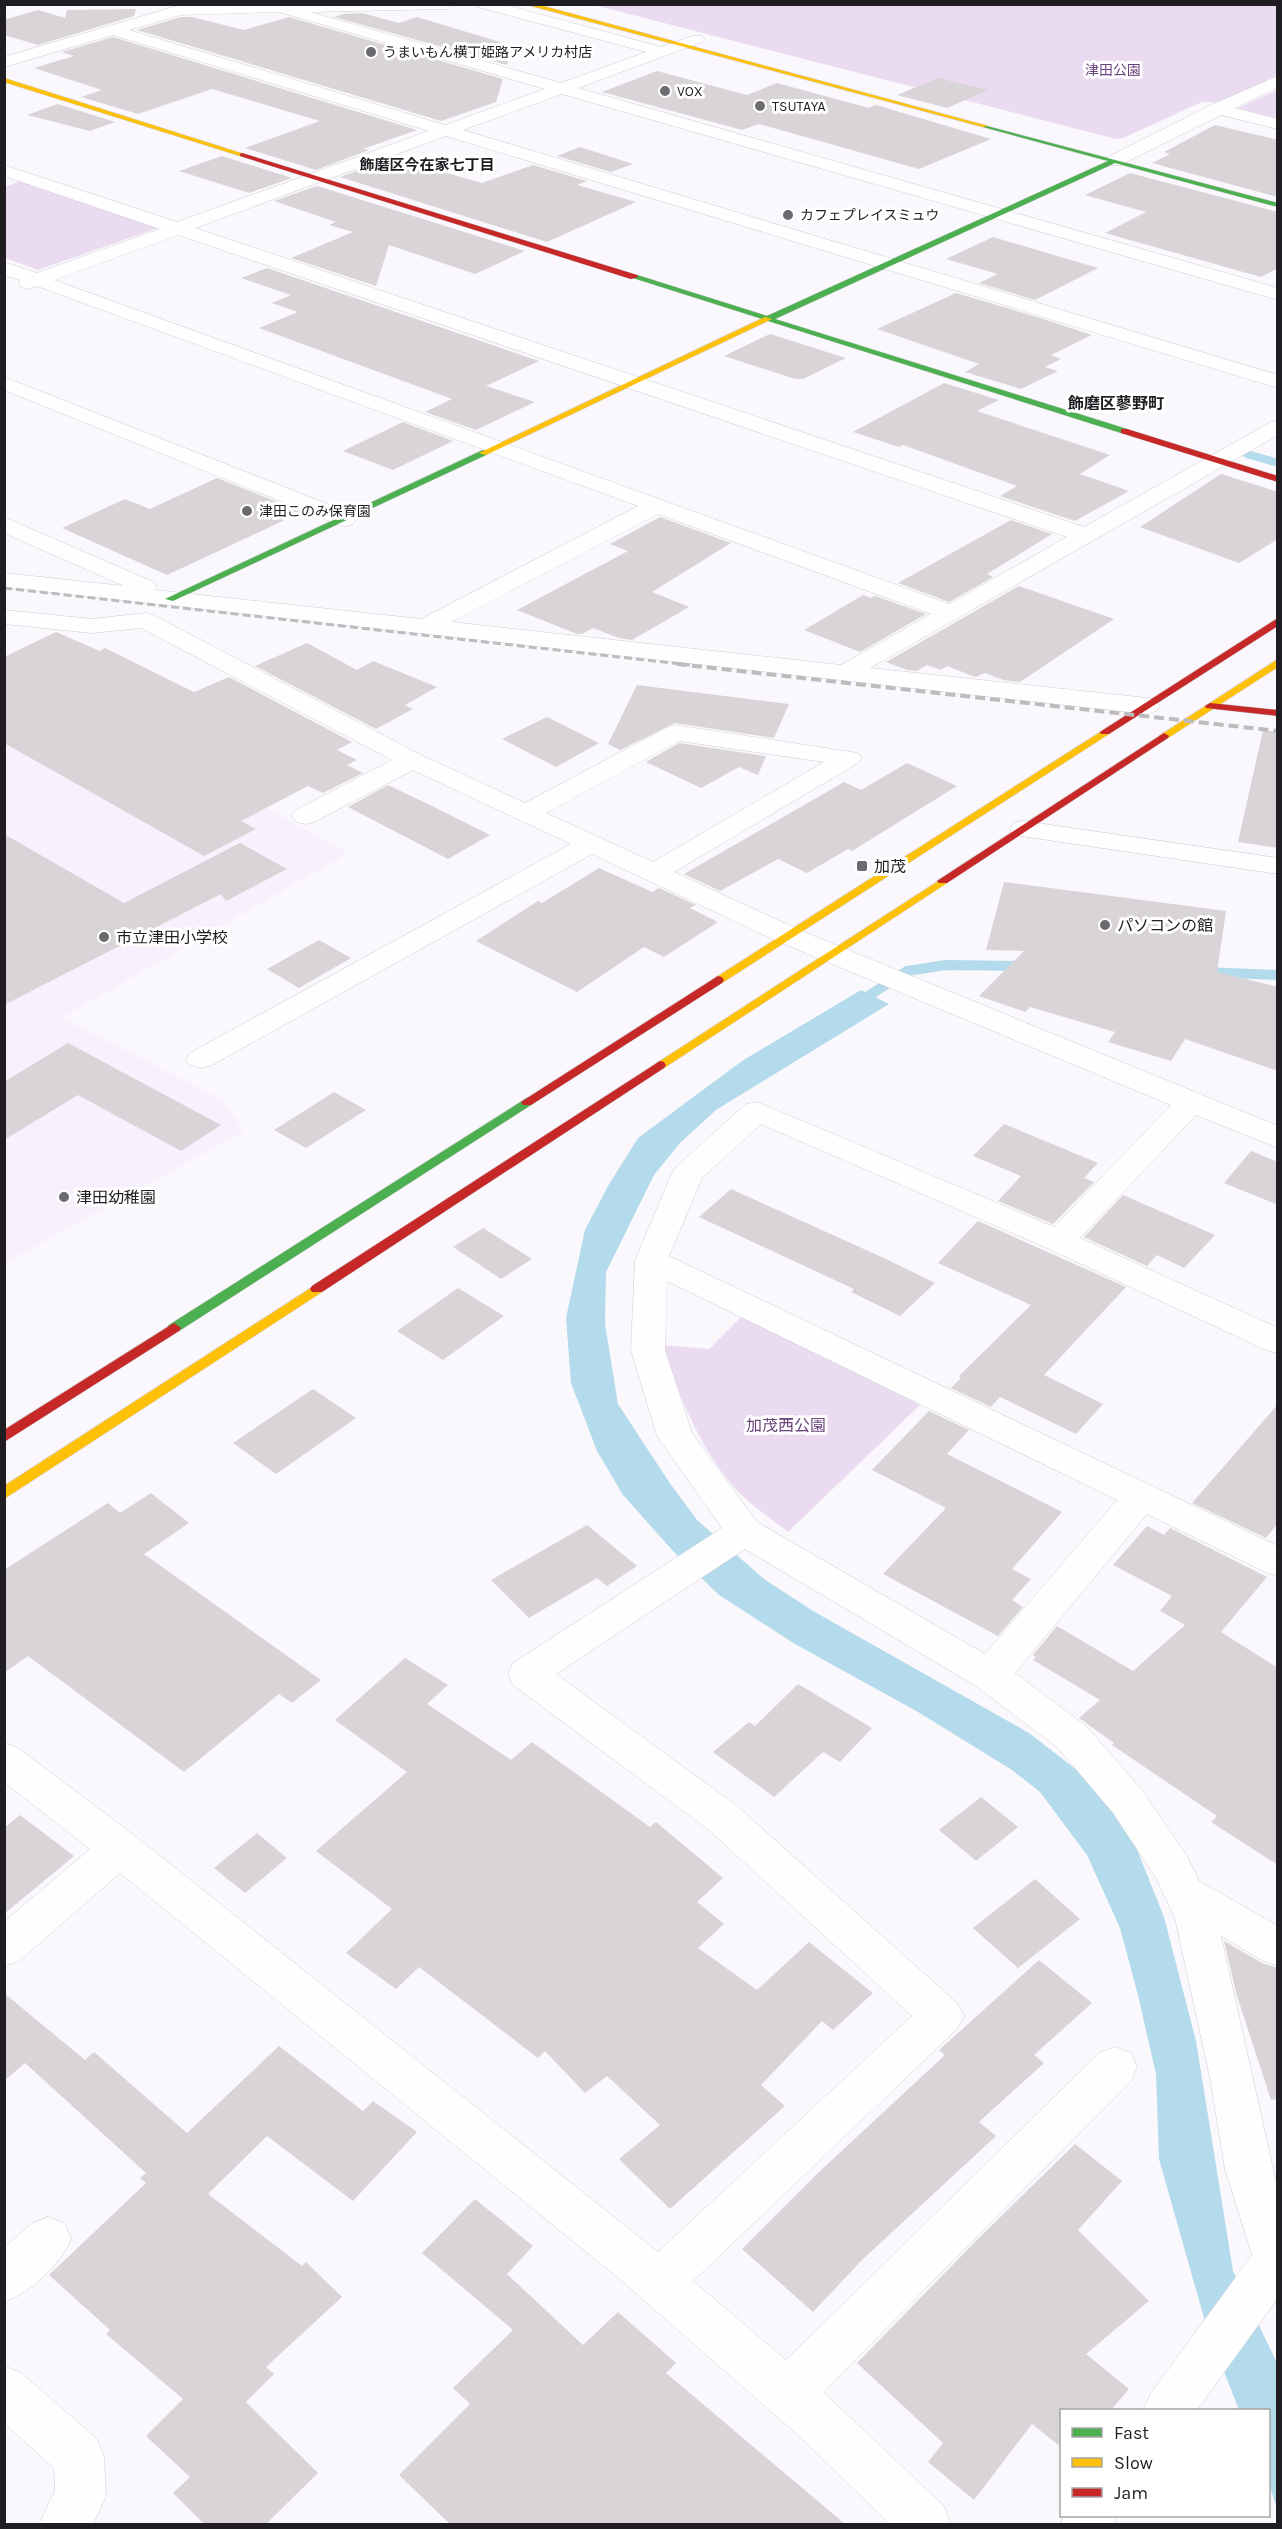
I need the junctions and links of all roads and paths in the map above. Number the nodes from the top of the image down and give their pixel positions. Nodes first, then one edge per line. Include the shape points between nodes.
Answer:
1 (447, 4) edge
2 (483, 4) edge
3 (527, 4) edge
4 (563, 4) edge
5 (277, 7) junction
6 (113, 30) junction
7 (690, 42) junction
8 (662, 52) junction
9 (4, 62) edge
10 (4, 80) edge
11 (1278, 81) edge
12 (561, 89) junction
13 (1216, 109) junction
14 (1278, 124) edge
15 (446, 131) junction
16 (1131, 153) junction
17 (1114, 161) junction
18 (4, 170) edge
19 (316, 179) junction
20 (1278, 192) edge
21 (1278, 205) edge
22 (999, 214) junction
23 (180, 229) junction
24 (887, 264) junction
25 (4, 268) edge
26 (36, 280) junction
27 (15, 288) dead end
28 (1278, 294) edge
29 (767, 319) junction
30 (1278, 382) edge
31 (4, 383) edge
32 (635, 383) junction
33 (1278, 426) edge
34 (497, 447) junction
35 (1216, 461) junction
36 (1278, 480) edge
37 (658, 505) junction
38 (345, 519) junction
39 (4, 524) edge
40 (1085, 535) junction
41 (4, 580) edge
42 (170, 599) junction
43 (950, 612) junction
44 (4, 617) edge
45 (145, 620) junction
46 (39, 621) junction
47 (1278, 621) edge
48 (423, 627) junction
49 (4, 638) edge
50 (1278, 662) edge
51 (846, 672) junction
52 (1147, 706) junction
53 (1210, 706) junction
54 (1278, 713) edge
55 (412, 760) junction
56 (526, 813) junction
57 (305, 816) dead end
58 (1023, 829) junction
59 (593, 843) junction
60 (1278, 866) edge
61 (655, 872) junction
62 (787, 935) junction
63 (830, 954) junction
64 (201, 1059) dead end
65 (1191, 1102) junction
66 (1278, 1138) edge
67 (1059, 1241) junction
68 (651, 1260) junction
69 (1278, 1342) edge
70 (4, 1437) edge
71 (4, 1494) edge
72 (1142, 1495) junction
73 (744, 1532) junction
74 (1278, 1562) edge
75 (990, 1675) junction
76 (4, 1759) edge
77 (120, 1848) junction
78 (1184, 1893) junction
79 (4, 1948) edge
80 (1278, 1948) edge
81 (1115, 2067) dead end
82 (48, 2239) dead end
83 (1277, 2259) edge
84 (4, 2280) edge
85 (660, 2281) junction
86 (4, 2390) edge
87 (788, 2392) junction
88 (1178, 2398) edge
89 (64, 2524) edge
90 (926, 2524) edge

1 - 5 street
2 - 8 street
3 - 7 street
4 - 7 street
5 - 6 street via 180,10
5 - 12 street
6 - 9 street
6 - 15 street
7 - 8 street
7 - 16 street
7 - 17 street
8 - 12 street
10 - 19 street
11 - 13 street
12 - 15 street
12 - 22 street
13 - 14 street
13 - 16 street
15 - 19 street
15 - 24 street
16 - 17 street
16 - 20 street
17 - 21 street
17 - 22 street
18 - 23 street
19 - 23 street
19 - 29 street
22 - 24 street
22 - 28 street
23 - 26 street
23 - 32 street
24 - 29 street
24 - 30 street
25 - 26 street
26 - 27 street
26 - 34 street
29 - 32 street
29 - 35 street
31 - 38 street
32 - 34 street
32 - 40 street
33 - 35 street
34 - 37 street
34 - 38 street
35 - 36 street
35 - 40 street
37 - 43 street
37 - 48 street
38 - 42 street
39 - 42 street
40 - 43 street
41 - 42 street
42 - 45 street
42 - 48 street
43 - 51 street
44 - 46 street
45 - 46 street via 92,626
45 - 55 street
46 - 49 street
47 - 52 street
48 - 51 street
50 - 53 street
51 - 52 street
52 - 62 street
53 - 54 street
53 - 58 street
55 - 56 street
55 - 57 street
56 - 59 street
56 - 61 street via 675,733 849,758
58 - 60 street
58 - 63 street
59 - 61 street
59 - 64 street
61 - 62 street
62 - 63 street
62 - 70 street
63 - 65 street
63 - 71 street
65 - 66 street
65 - 67 street
67 - 68 street via 757,1111 688,1173
67 - 69 street
68 - 72 street
68 - 73 street via 648,1350 675,1436
72 - 74 street
72 - 75 street
73 - 75 street
73 - 85 street via 527,1674 723,1818 942,2016
75 - 78 street via 1072,1737 1127,1801
76 - 77 street
77 - 79 street
77 - 85 street
78 - 80 street
78 - 83 street via 1196,1918 1248,2169
81 - 87 street
82 - 84 street
83 - 88 street
85 - 87 street
86 - 89 street via 79,2457 81,2496
87 - 90 street

